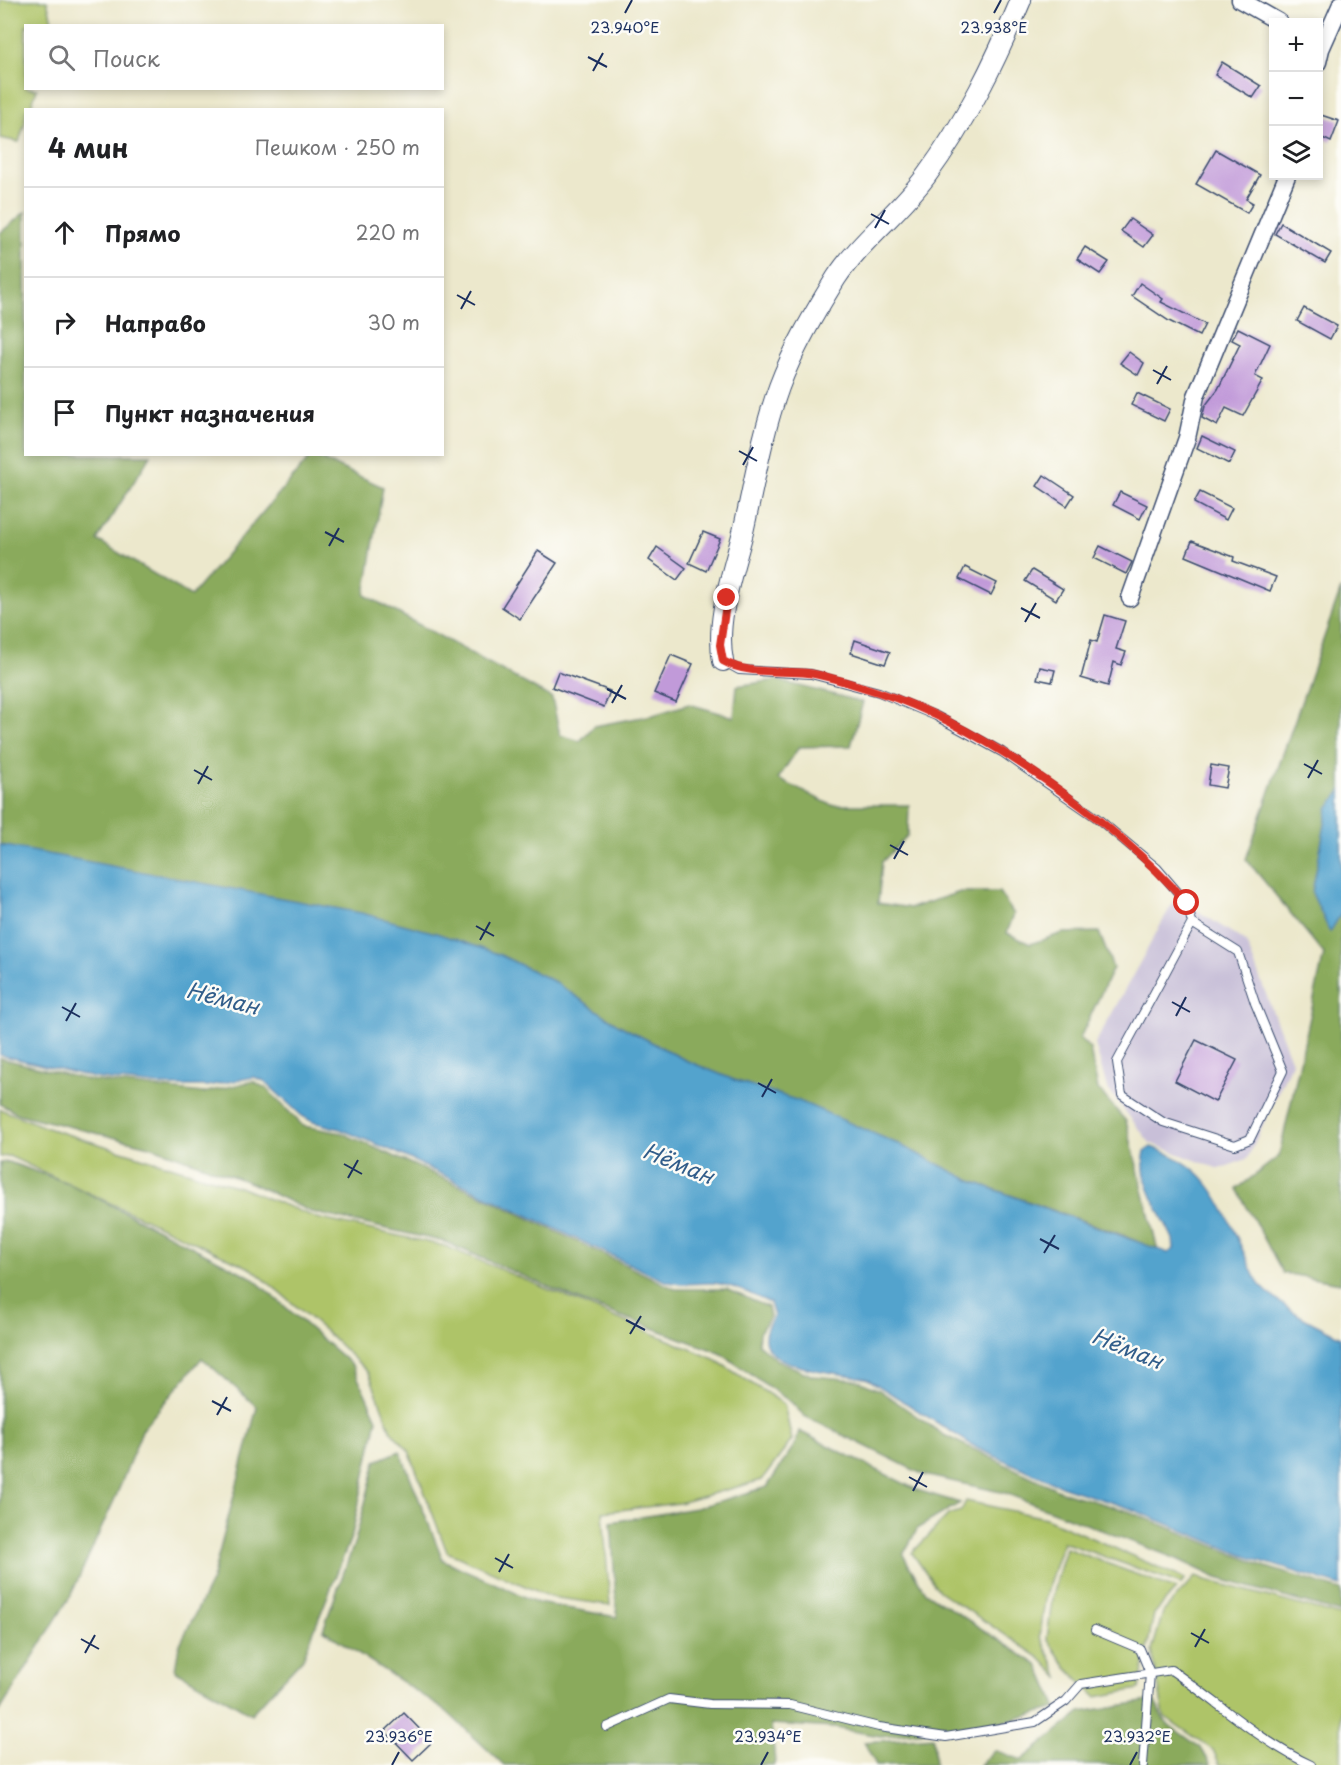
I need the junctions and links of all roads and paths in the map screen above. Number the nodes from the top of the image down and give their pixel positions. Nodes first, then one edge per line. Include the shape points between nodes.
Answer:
1 (1020, 0) edge
2 (1240, 0) edge
3 (1341, 4) edge
4 (1272, 18) edge
5 (1323, 44) edge
6 (1285, 180) edge
7 (1130, 598) dead end
8 (723, 661) joint
9 (1192, 923) junction
10 (1095, 1630) dead end
11 (1150, 1673) junction
12 (607, 1726) dead end
13 (1143, 1765) edge
14 (1311, 1765) edge

1 - 8 street via 1000,49 952,137 926,177 838,275 780,385 727,598 720,645
2 - 4 street
3 - 5 street
6 - 7 street via 1196,396 1183,448
8 - 9 lane via 739,670 811,674 879,692 936,716 1002,752 1097,818 1157,868 1187,903
9 - 9 lane via 1117,1062 1122,1095 1163,1122 1235,1145 1251,1139 1283,1071 1238,952
10 - 11 lane via 1140,1649
11 - 12 lane via 1081,1684 1066,1701 1035,1722 956,1736 879,1727 790,1705 669,1699
11 - 13 lane
11 - 14 lane via 1171,1670 1252,1732

